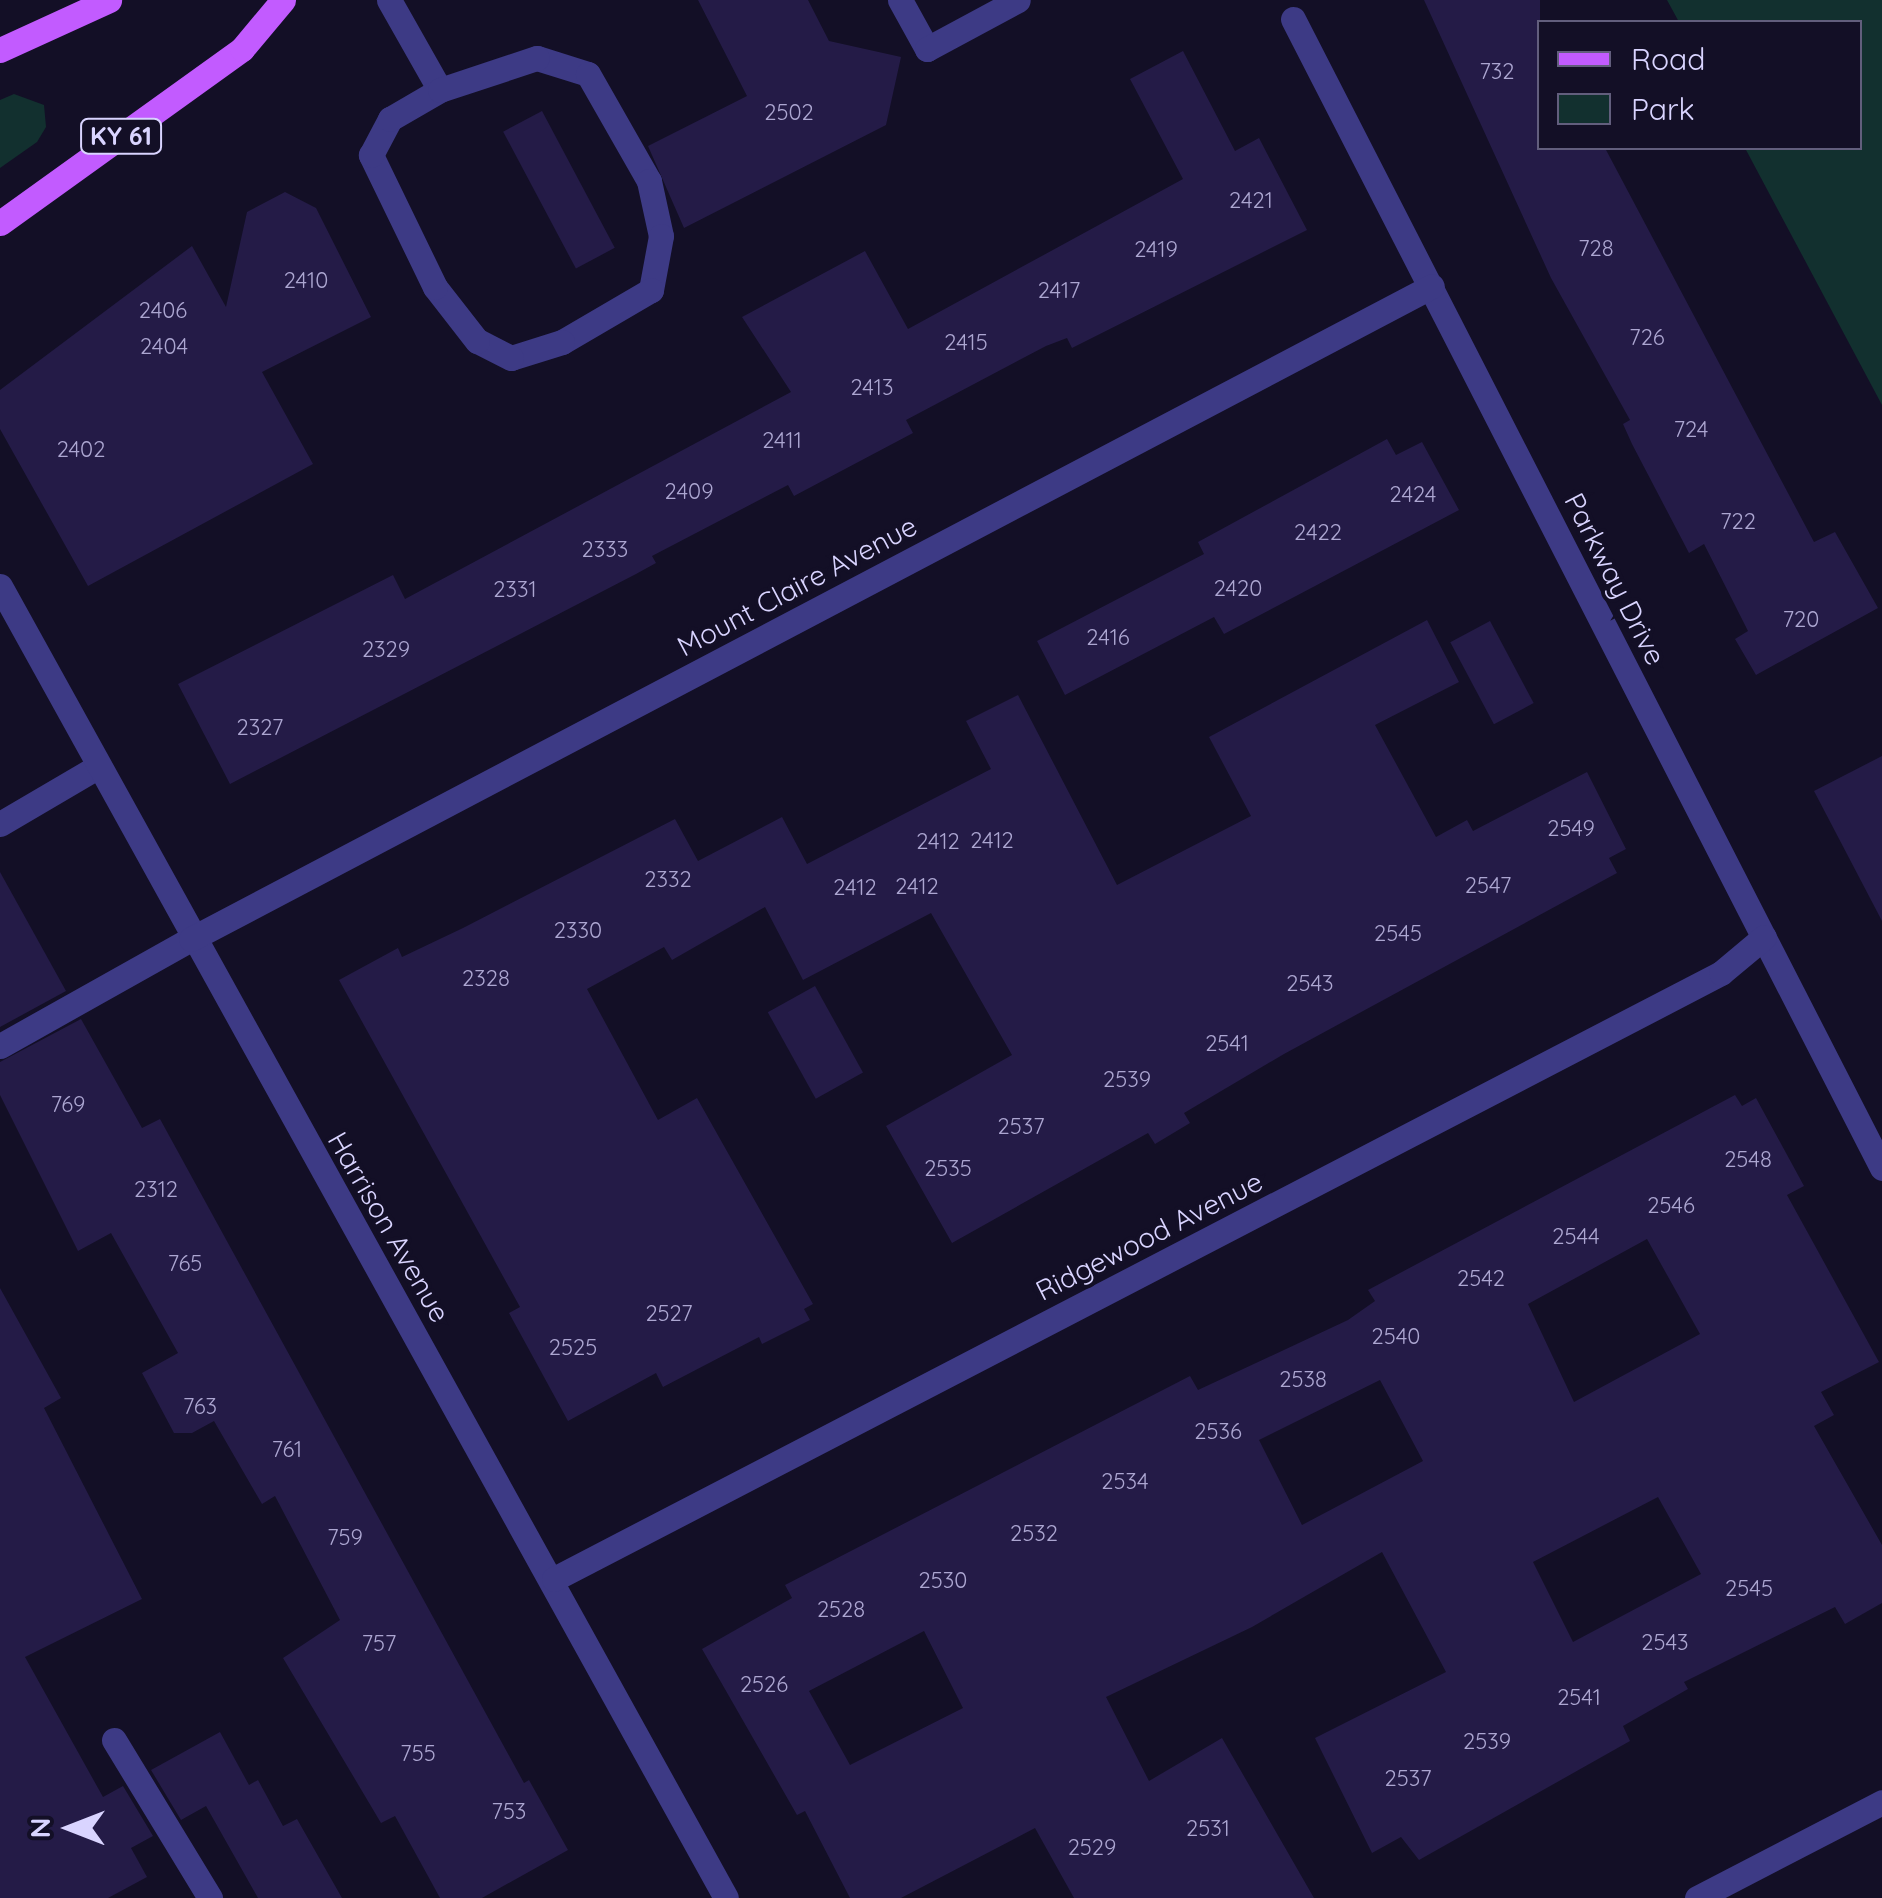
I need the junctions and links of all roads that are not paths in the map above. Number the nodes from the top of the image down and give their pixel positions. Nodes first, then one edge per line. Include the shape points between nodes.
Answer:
1 (109, 0) edge
2 (284, 0) edge
3 (389, 0) edge
4 (900, 0) edge
5 (1018, 0) edge
6 (1292, 18) dead end
7 (0, 50) edge
8 (440, 90) junction
9 (0, 223) edge
10 (1432, 286) junction
11 (0, 586) edge
12 (97, 766) junction
13 (0, 824) edge
14 (1764, 937) junction
15 (190, 939) junction
16 (0, 1046) edge
17 (1882, 1168) edge
18 (554, 1579) junction
19 (114, 1740) dead end
20 (1882, 1802) edge
21 (210, 1898) edge
22 (726, 1898) edge
23 (1696, 1898) edge

1 - 7 main road
2 - 9 main road, KY 61 via 242,49
3 - 8 street
4 - 5 street via 927,50
6 - 10 street, Parkway Drive
8 - 8 street via 390,119 372,154 435,287 477,342 511,358 562,342 651,290 662,236 649,181 588,74 538,58
10 - 14 street, Parkway Drive
10 - 15 street, Mount Claire Avenue
11 - 12 street, Harrison Avenue
12 - 13 street
12 - 15 street, Harrison Avenue
14 - 17 street, Parkway Drive
14 - 18 street, Ridgewood Avenue via 1720,973
15 - 16 street, Mount Claire Avenue
15 - 18 street, Harrison Avenue
18 - 22 street, Harrison Avenue
19 - 21 street
20 - 23 street

